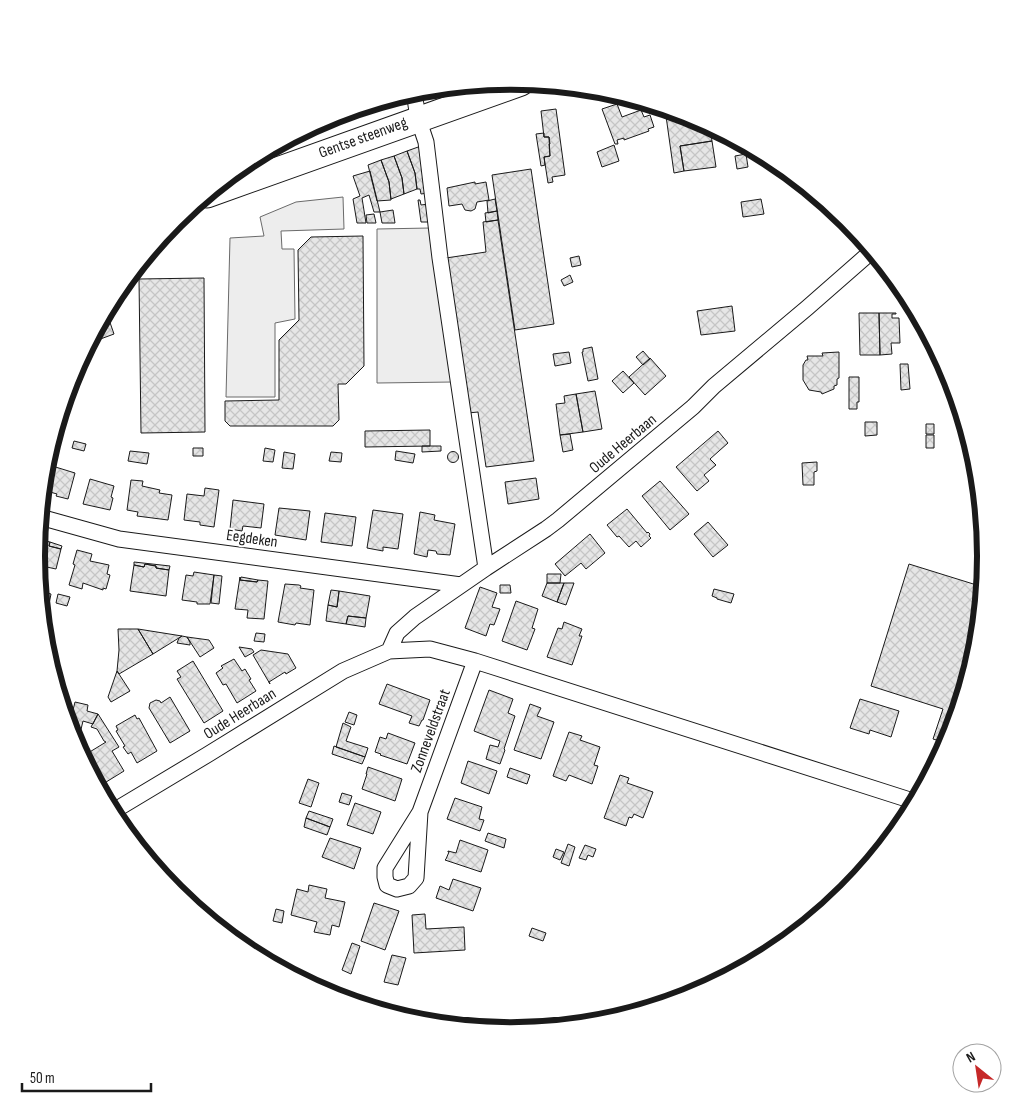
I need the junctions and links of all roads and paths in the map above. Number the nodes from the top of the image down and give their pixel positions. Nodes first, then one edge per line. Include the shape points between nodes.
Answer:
1 (499, 90) edge
2 (415, 100) edge
3 (418, 118) junction
4 (225, 188) edge
5 (867, 256) edge
6 (47, 518) edge
7 (486, 568) junction
8 (461, 585) junction
9 (389, 651) junction
10 (475, 661) junction
11 (908, 800) edge
12 (119, 808) edge
13 (420, 812) dead end

1 - 3 main road, Gentse steenweg
2 - 3 street
3 - 4 main road, Gentse steenweg
3 - 7 street via 426,142
5 - 7 street, Oude Heerbaan via 630,461 546,529
6 - 8 street, Eegdeken via 119,539
7 - 8 street, Oude Heerbaan
8 - 9 street, Oude Heerbaan via 415,617 397,634
9 - 10 street, Oude Heerbaan via 430,649
9 - 12 street, Oude Heerbaan via 343,671
10 - 11 street, Oude Heerbaan
10 - 13 street, Zonneveldstraat

